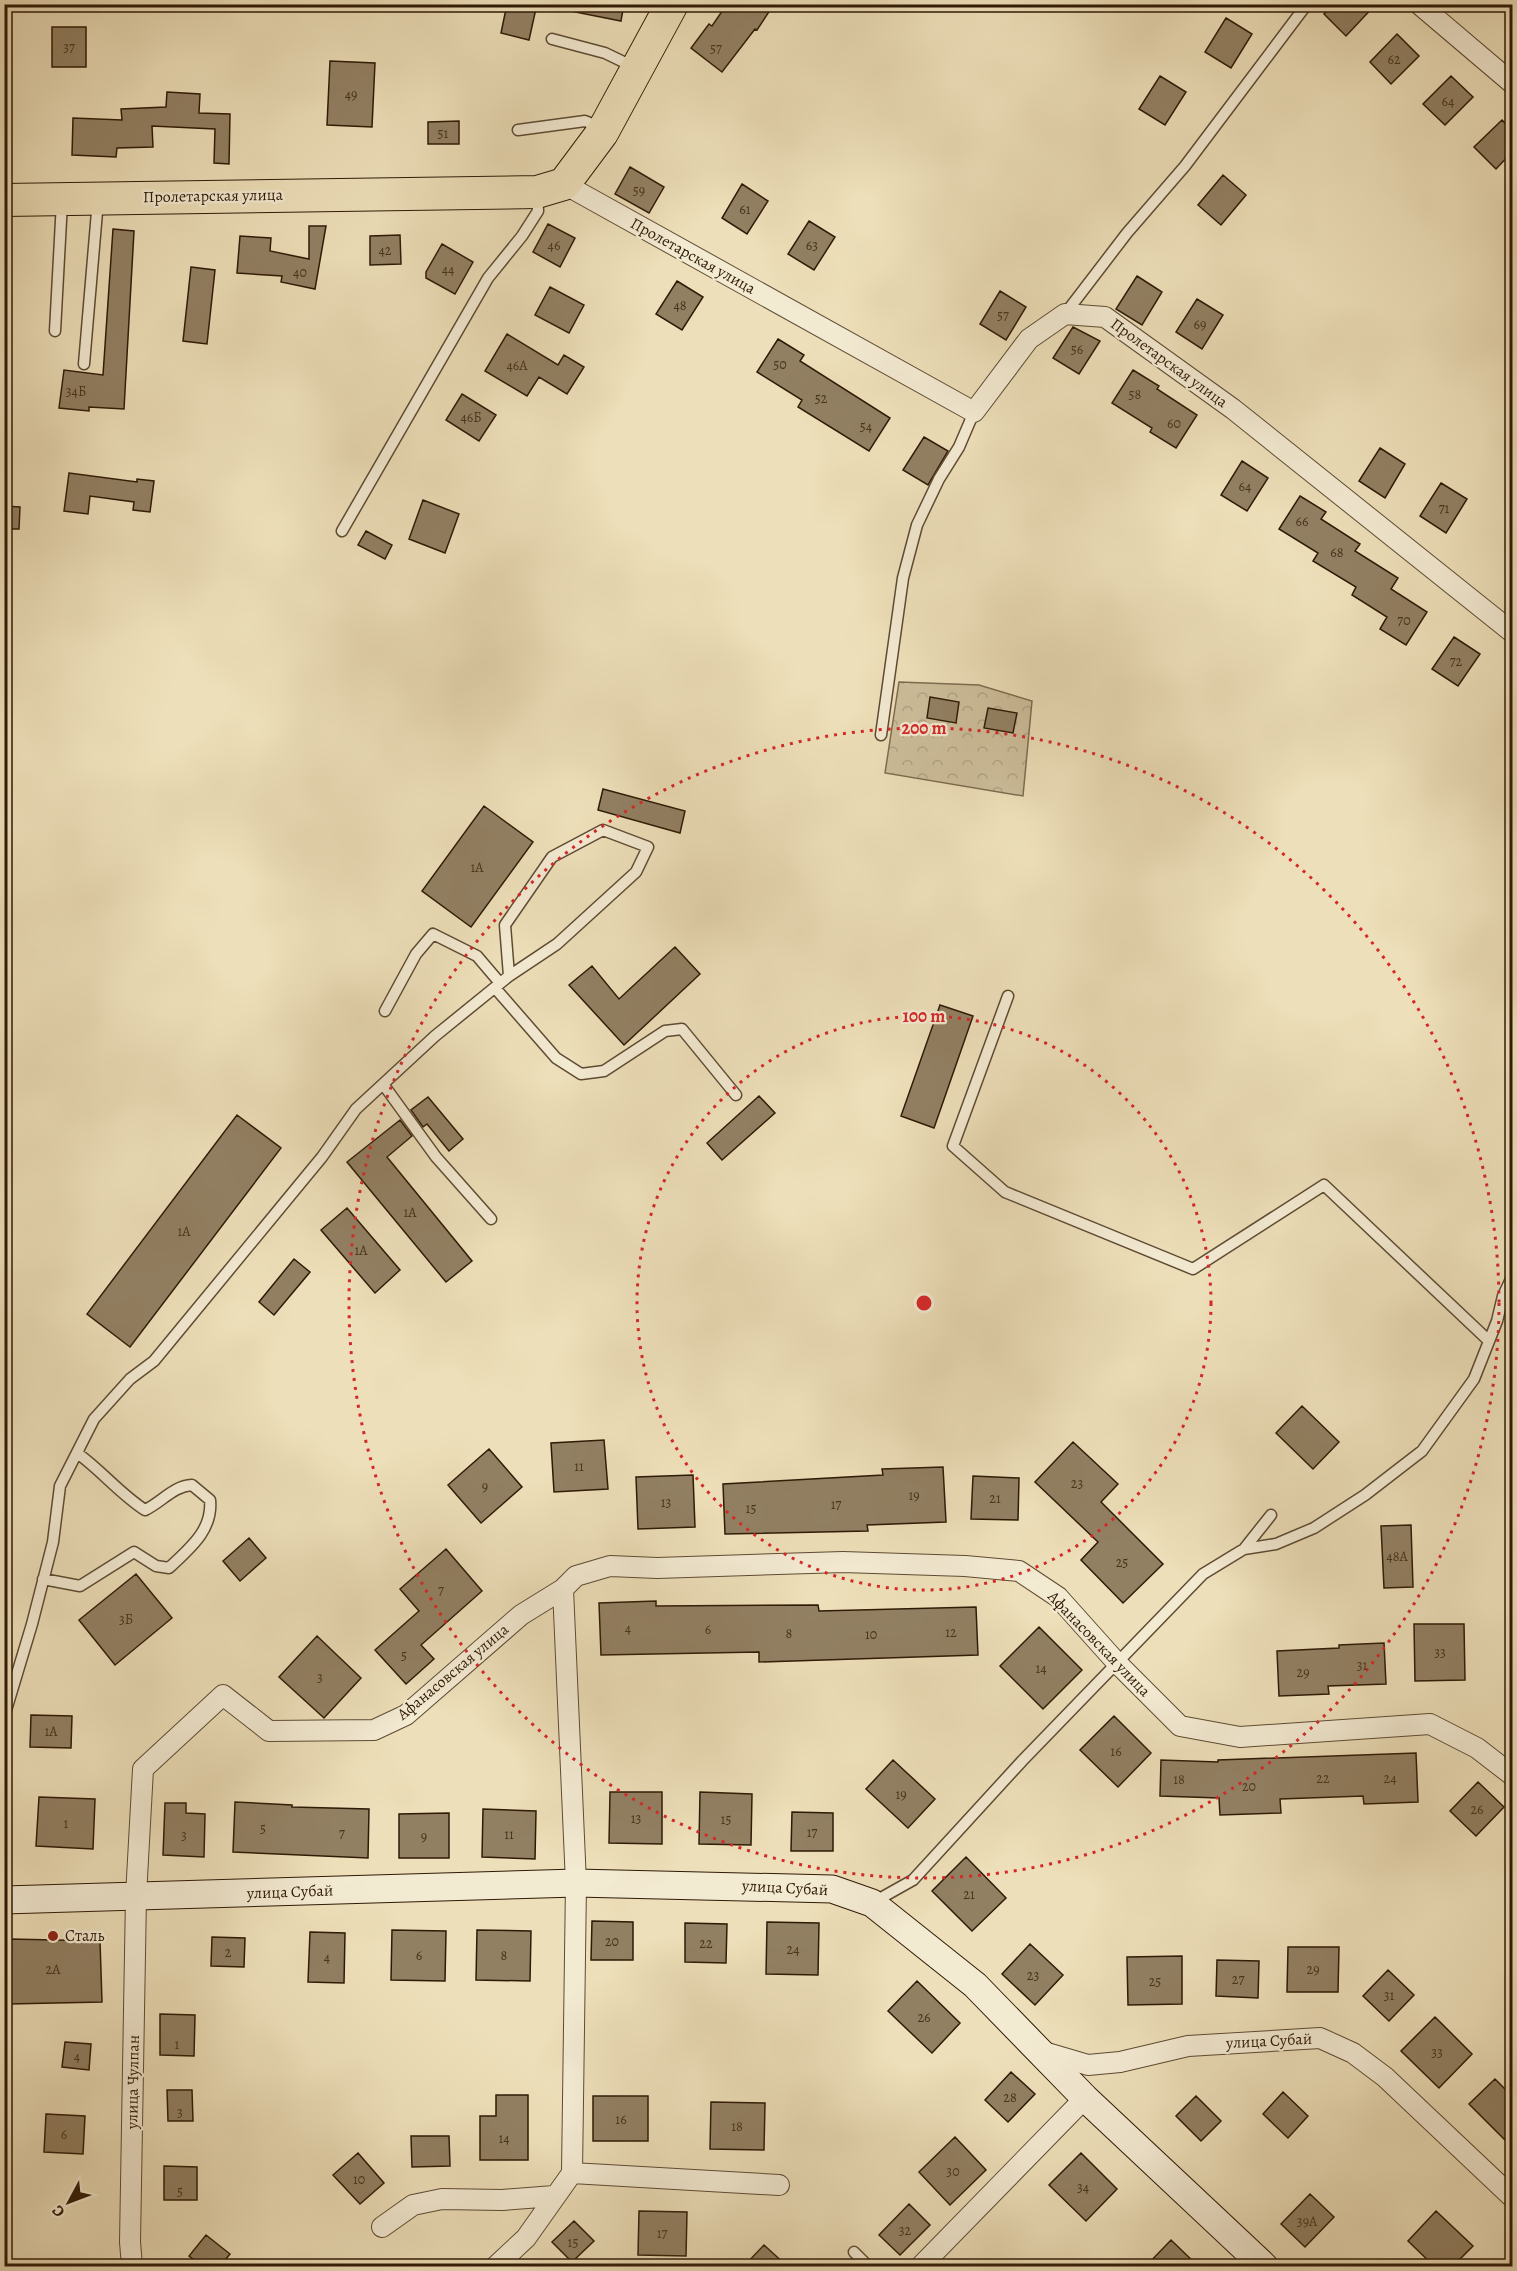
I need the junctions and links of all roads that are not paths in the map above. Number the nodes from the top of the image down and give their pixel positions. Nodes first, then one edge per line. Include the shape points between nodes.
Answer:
1 (672, 4) edge
2 (1307, 4) edge
3 (1419, 4) edge
4 (552, 39) dead end
5 (637, 68) junction
6 (1512, 82) edge
7 (604, 129) junction
8 (518, 130) dead end
9 (551, 188) junction
10 (98, 198) junction
11 (62, 199) junction
12 (4, 200) edge
13 (1065, 314) junction
14 (55, 331) dead end
15 (84, 364) dead end
16 (974, 412) junction
17 (342, 531) dead end
18 (1512, 632) edge
19 (881, 735) dead end
20 (502, 982) junction
21 (1008, 996) dead end
22 (385, 1011) dead end
23 (383, 1084) junction
24 (736, 1095) dead end
25 (491, 1219) dead end
26 (1512, 1277) edge
27 (1489, 1341) junction
28 (77, 1453) junction
29 (1271, 1515) dead end
30 (1244, 1549) junction
31 (43, 1579) junction
32 (563, 1589) junction
33 (1118, 1664) junction
34 (4, 1717) edge
35 (1510, 1770) edge
36 (576, 1884) junction
37 (136, 1896) junction
38 (4, 1900) edge
39 (872, 1903) junction
40 (1044, 2052) junction
41 (1085, 2098) junction
42 (572, 2173) junction
43 (779, 2185) dead end
44 (554, 2196) junction
45 (1512, 2197) edge
46 (382, 2227) dead end
47 (854, 2252) dead end
48 (132, 2266) edge
49 (496, 2266) edge
50 (868, 2266) edge
51 (921, 2266) edge
52 (1264, 2266) edge

1 - 5 main road
2 - 13 lane via 1185,166
3 - 6 street
4 - 5 lane via 605,53
5 - 7 main road
7 - 8 lane via 585,121
7 - 9 main road
9 - 10 main road, Пролетарская улица
9 - 16 street, Пролетарская улица
9 - 17 lane via 522,236 488,278
10 - 11 main road, Пролетарская улица
10 - 15 lane
11 - 12 main road, Пролетарская улица
11 - 14 lane
13 - 16 street via 1029,339
13 - 18 street, Пролетарская улица via 1105,317 1233,409
16 - 19 lane via 917,525 903,579
20 - 20 lane via 557,944 636,873 648,847 603,830 552,857 505,925
20 - 22 lane via 477,956 433,934 416,954
20 - 23 lane
20 - 24 lane via 556,1058 581,1074 604,1071 665,1031 682,1029
21 - 27 lane via 953,1146 1005,1192 1192,1269 1324,1185
23 - 25 lane via 436,1157
23 - 28 lane via 356,1109 308,1174 154,1361 129,1379 94,1419
26 - 27 lane
27 - 30 lane via 1474,1379 1422,1451 1314,1528 1276,1544
28 - 31 lane via 60,1486
28 - 31 lane via 145,1510 172,1491 192,1485 210,1500 212,1517 169,1568 156,1566 134,1552 80,1586
29 - 30 lane
30 - 33 lane via 1203,1574
31 - 34 lane
32 - 33 street, Афанасовская улица via 576,1576 610,1566 843,1562 1019,1571 1058,1597
32 - 36 street
32 - 37 street, Афанасовская улица via 521,1615 406,1715 374,1730 269,1731 223,1695 143,1769
33 - 35 street, Афанасовская улица via 1180,1726 1240,1737 1430,1724
33 - 39 lane via 913,1880
36 - 37 street, улица Субай
36 - 39 street, улица Субай via 832,1889
36 - 42 street
37 - 38 street, улица Субай
37 - 48 street, улица Чулпан
39 - 40 street, улица Субай via 975,1984
40 - 41 street, улица Субай
40 - 45 street, улица Субай via 1088,2065 1120,2062 1188,2046 1320,2038 1353,2053 1385,2077
41 - 51 street
41 - 52 street, улица Субай
42 - 43 street
42 - 44 street
44 - 46 street via 442,2199 413,2205
44 - 49 street via 526,2238
47 - 50 lane

